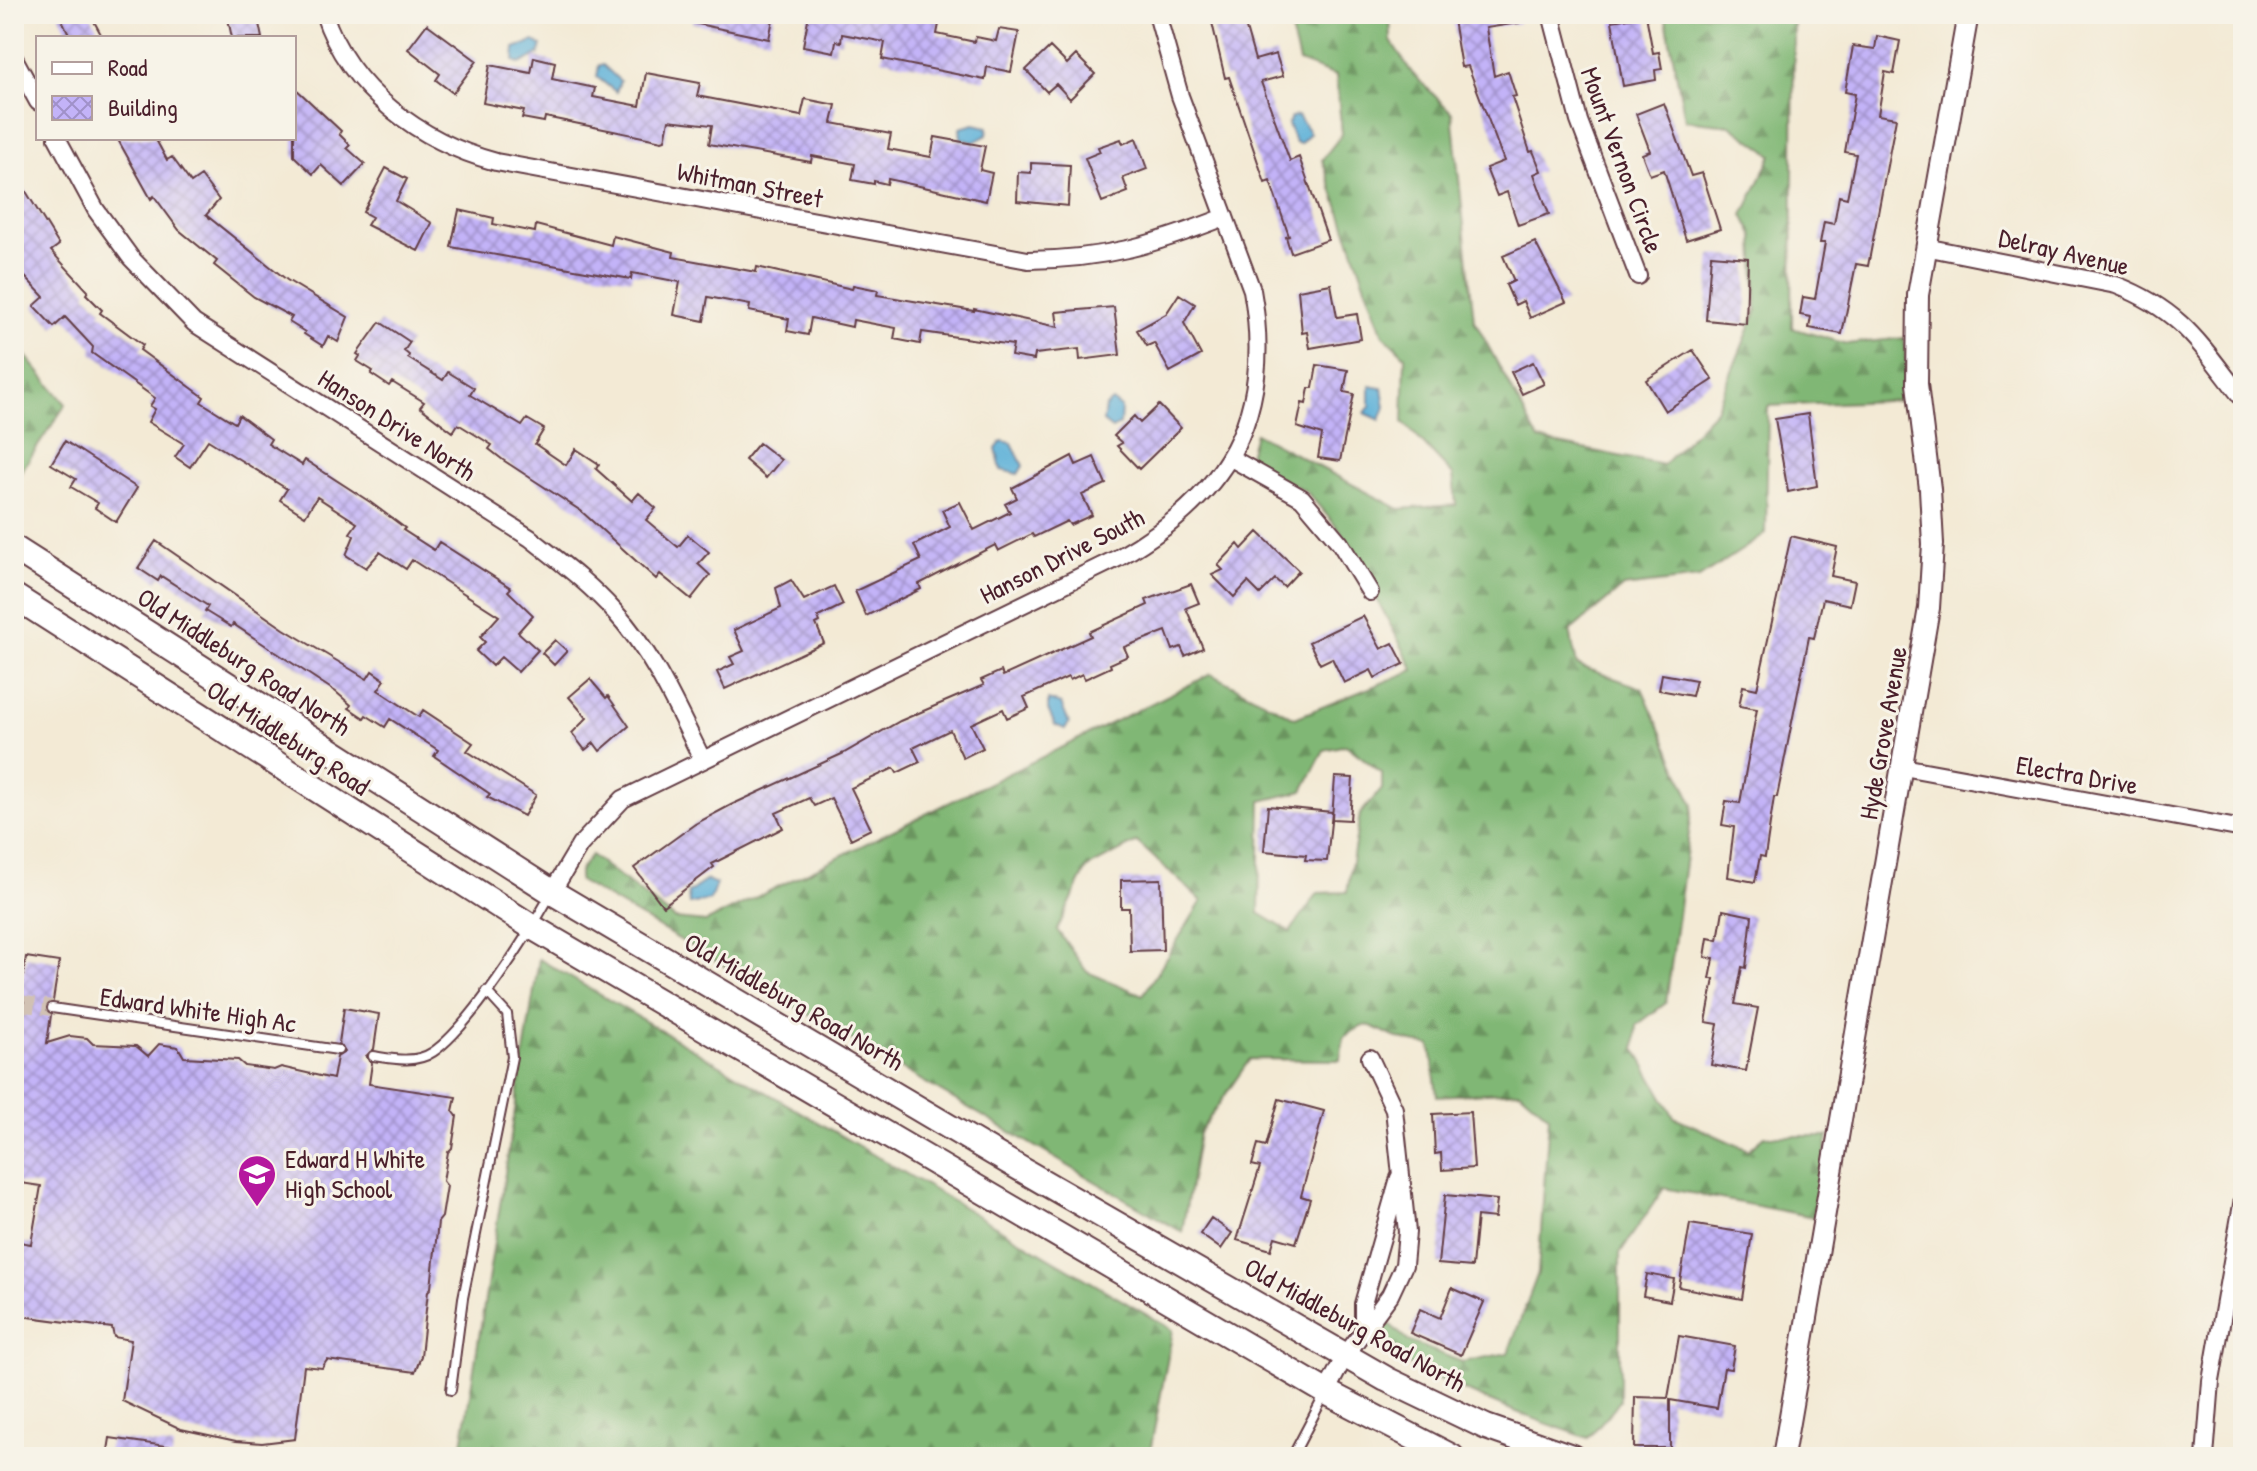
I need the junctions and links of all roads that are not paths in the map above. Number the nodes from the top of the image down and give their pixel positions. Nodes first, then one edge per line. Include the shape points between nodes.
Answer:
1 (324, 14) edge
2 (1157, 14) edge
3 (1551, 14) edge
4 (1968, 14) edge
5 (14, 58) edge
6 (36, 98) edge
7 (58, 140) edge
8 (1225, 217) junction
9 (1925, 247) junction
10 (1638, 276) dead end
11 (2243, 399) edge
12 (1231, 458) junction
13 (15, 552) edge
14 (1370, 592) dead end
15 (14, 596) edge
16 (702, 759) junction
17 (1903, 767) junction
18 (2243, 829) edge
19 (552, 892) junction
20 (532, 927) junction
21 (486, 991) junction
22 (52, 1008) tunnel mouth
23 (338, 1050) dead end
24 (373, 1056) dead end
25 (1370, 1058) dead end
26 (948, 1124) junction
27 (931, 1161) junction
28 (1401, 1172) junction
29 (2243, 1199) edge
30 (1363, 1331) junction
31 (1345, 1356) junction
32 (451, 1390) dead end
33 (1326, 1392) junction
34 (1292, 1457) edge
35 (1452, 1457) edge
36 (1572, 1457) edge
37 (1783, 1457) edge
38 (2205, 1457) edge

1 - 8 street, Whitman Street via 347,59 405,122 461,153 496,162 1028,260 1124,253
2 - 8 street, Hanson Drive South via 1180,96
3 - 10 street, Mount Vernon Circle via 1579,121
4 - 9 street, Hyde Grove Avenue
5 - 6 street
7 - 16 street, Hanson Drive North via 96,210 131,258 194,323 530,538 616,612 644,651
8 - 12 street, Hanson Drive South via 1252,290 1257,320 1255,390
9 - 11 street, Delray Avenue via 2136,292 2181,320
9 - 17 street, Hyde Grove Avenue via 1915,341 1933,544 1921,672
12 - 14 street via 1302,498 1340,543
12 - 16 street, Hanson Drive South via 1183,516 1141,545
13 - 19 main road, Old Middleburg Road North
15 - 20 main road, Old Middleburg Road
16 - 19 street, Hanson Drive South via 623,799 580,845
17 - 18 street, Electra Drive
17 - 37 street, Hyde Grove Avenue
19 - 20 lane
19 - 26 main road, Old Middleburg Road North
20 - 21 lane
20 - 27 main road
21 - 24 lane via 432,1053 404,1061
21 - 32 lane via 507,1014 512,1057 463,1298
22 - 23 lane, Edward White High Ac
25 - 28 street via 1394,1109
26 - 27 main road
26 - 31 main road, Old Middleburg Road North
27 - 33 main road
28 - 30 street via 1363,1304
28 - 30 street via 1407,1232 1404,1265
29 - 38 street via 2211,1381
30 - 31 street
31 - 33 street
31 - 36 main road, Old Middleburg Road North via 1486,1427
33 - 34 lane
33 - 35 main road

